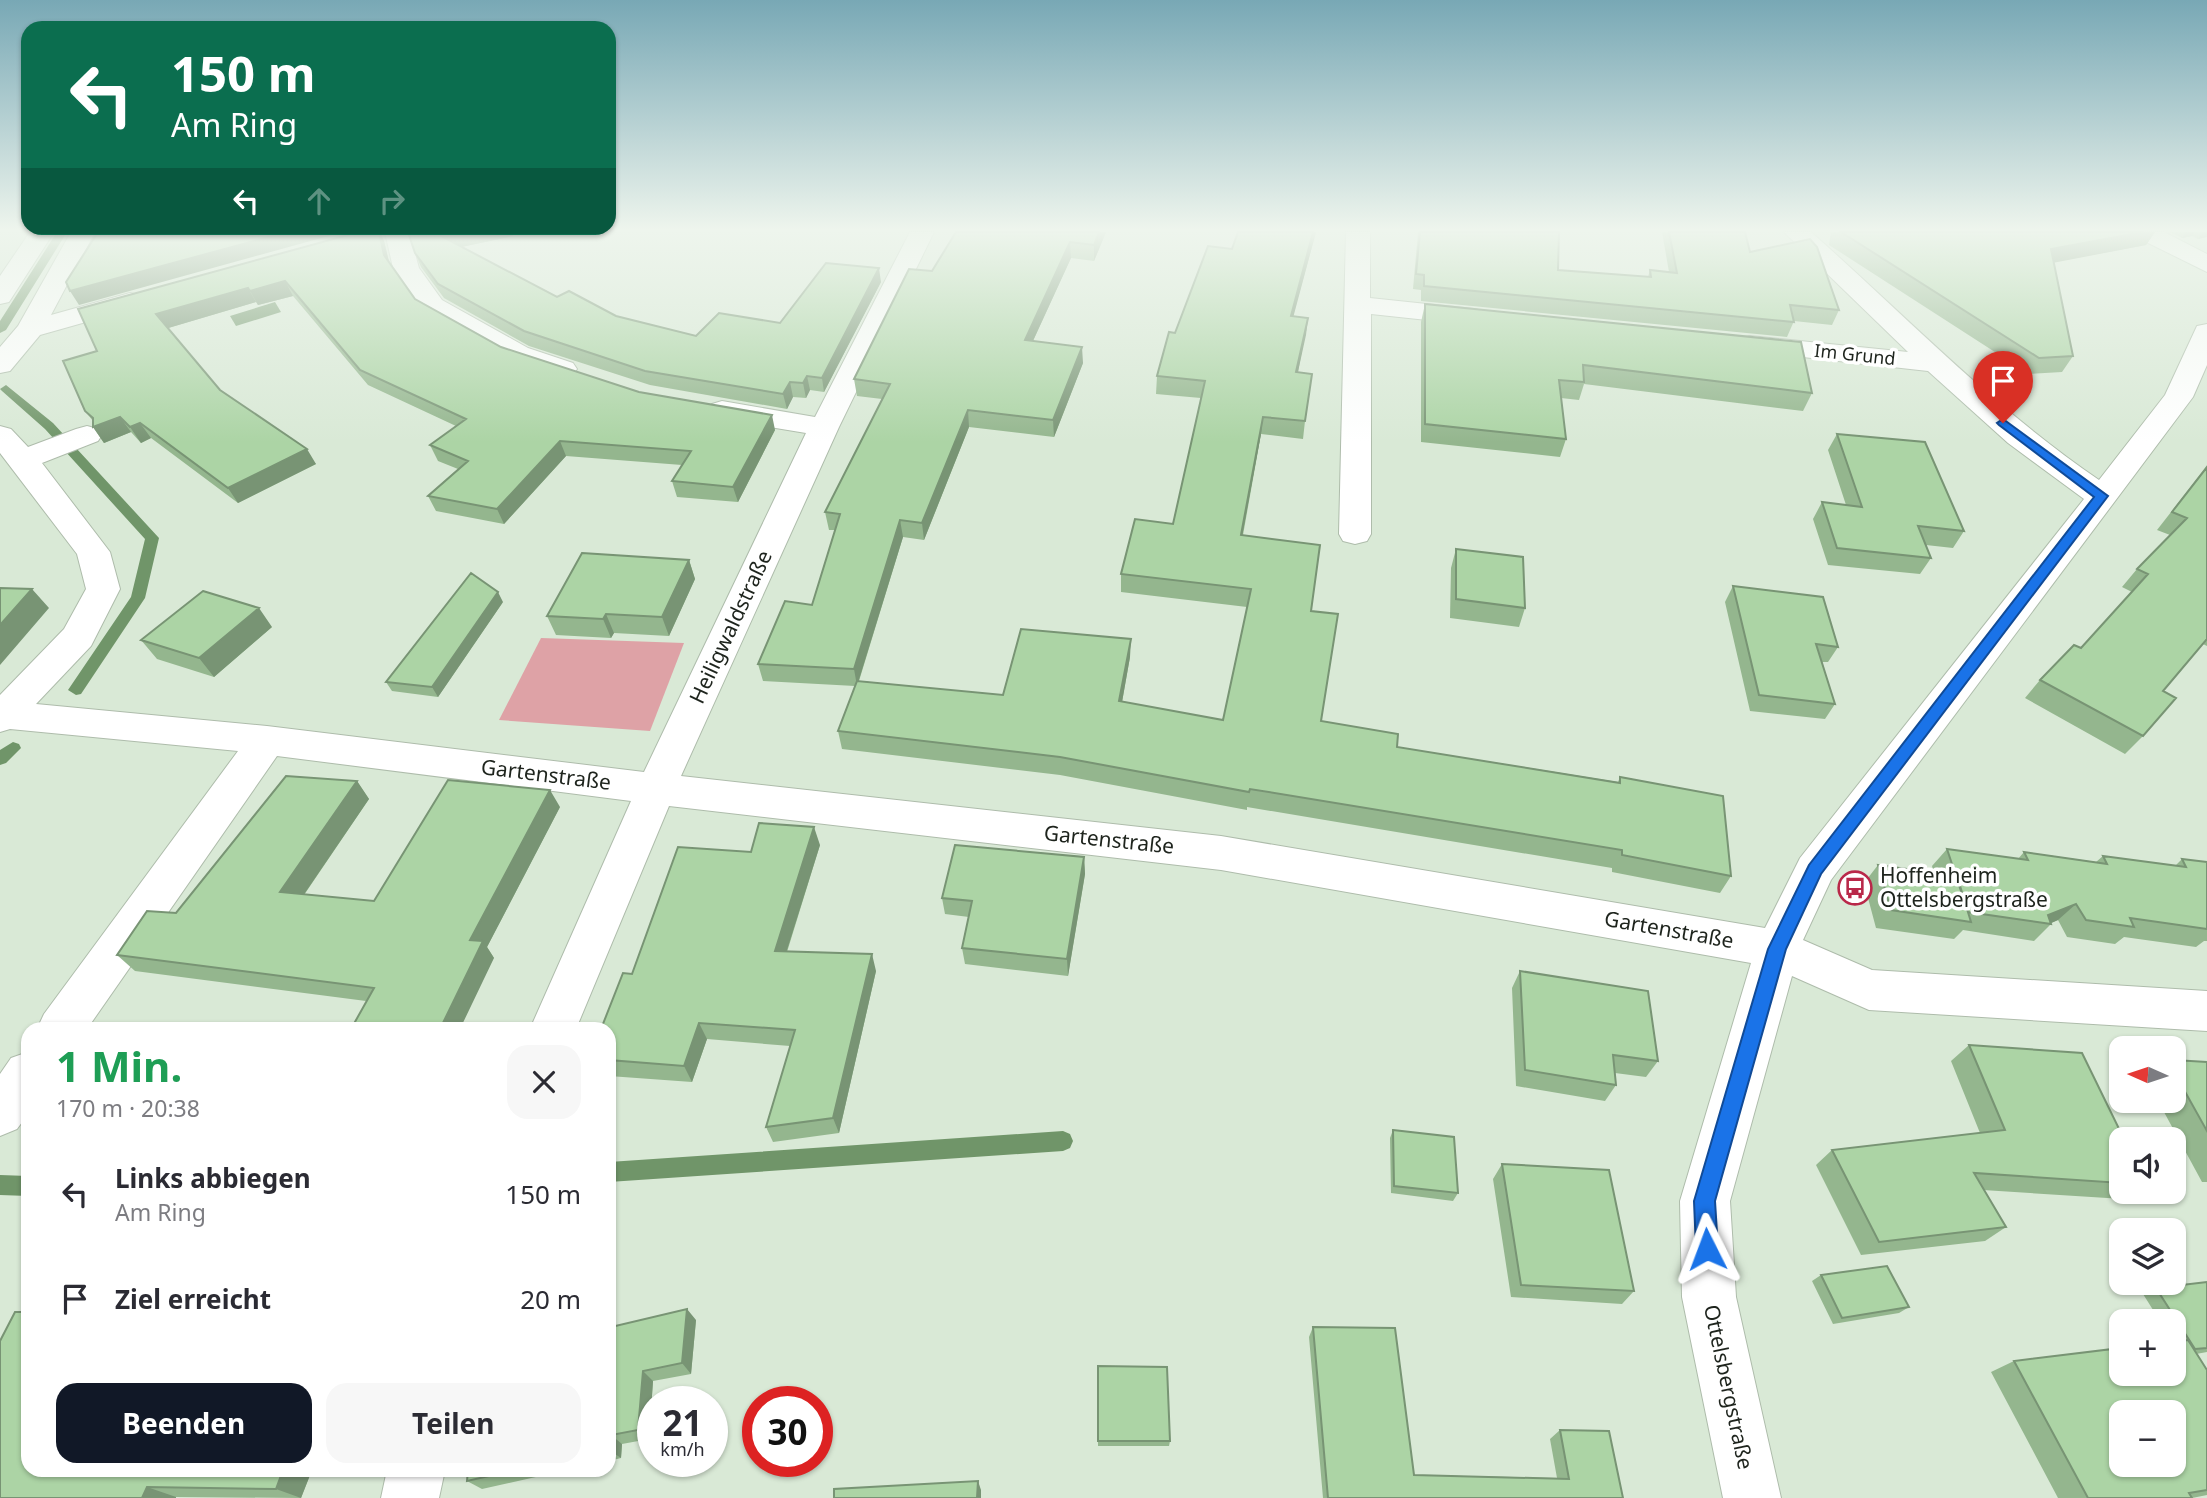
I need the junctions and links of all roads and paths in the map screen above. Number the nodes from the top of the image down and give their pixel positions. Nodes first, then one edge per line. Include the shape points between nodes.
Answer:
1 (45, 302) edge
2 (128, 302) edge
3 (430, 302) edge
4 (887, 302) edge
5 (1358, 302) edge
6 (1873, 302) edge
7 (1358, 305) junction
8 (1495, 319) edge
9 (30, 329) junction
10 (2207, 332) edge
11 (1729, 342) edge
12 (1935, 363) junction
13 (0, 365) edge
14 (594, 380) edge
15 (2179, 397) junction
16 (699, 406) edge
17 (2207, 411) edge
18 (824, 427) junction
19 (0, 435) edge
20 (84, 437) dead end
21 (33, 456) junction
22 (2101, 496) junction
23 (1355, 534) dead end
24 (1, 716) edge
25 (267, 740) junction
26 (656, 789) junction
27 (1777, 949) junction
28 (2207, 1011) edge
29 (65, 1022) edge
30 (556, 1022) edge
31 (21, 1084) edge
32 (0, 1114) edge
33 (414, 1477) edge
34 (410, 1498) edge
35 (1752, 1498) edge

1 - 9 street
2 - 9 street
3 - 14 street via 518,354
4 - 18 street, Heiligwaldstraße
5 - 7 street
6 - 12 street
7 - 8 street
7 - 23 street
9 - 13 street
10 - 15 street, Ottelsbergstraße
11 - 12 street, Im Grund
12 - 22 street via 2020,438
15 - 17 street
15 - 22 street, Ottelsbergstraße
16 - 18 street
18 - 26 street, Heiligwaldstraße
19 - 21 street
20 - 21 street
21 - 24 street via 93,552 103,589 78,637
22 - 27 street, Ottelsbergstraße via 1815,870
24 - 25 street, Gartenstraße
25 - 26 street, Gartenstraße
25 - 29 street
26 - 27 street, Gartenstraße via 1221,853
26 - 30 street, Heiligwaldstraße
27 - 28 street, Gartenstraße via 1869,990
27 - 35 street, Ottelsbergstraße via 1705,1201 1709,1297
31 - 32 street
33 - 34 street

